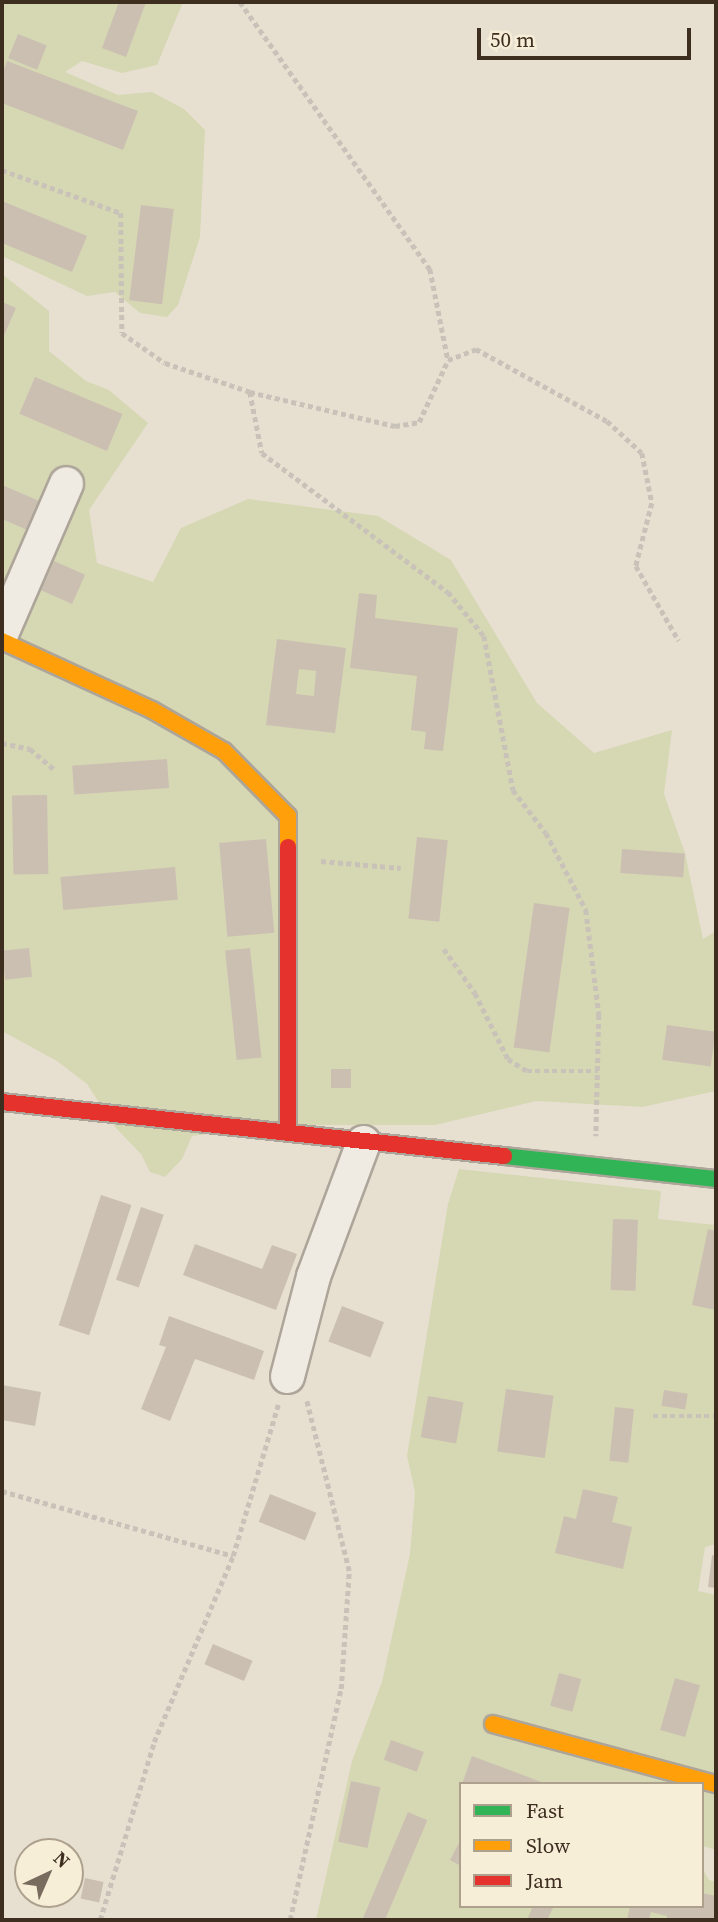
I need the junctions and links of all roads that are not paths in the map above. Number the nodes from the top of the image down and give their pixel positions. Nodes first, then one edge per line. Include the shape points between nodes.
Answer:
1 (66, 483) dead end
2 (2, 631) edge
3 (2, 641) edge
4 (2, 1102) edge
5 (288, 1133) junction
6 (363, 1142) junction
7 (716, 1179) edge
8 (287, 1376) road end
9 (493, 1724) dead end
10 (716, 1784) edge

1 - 2 street
3 - 5 street via 152,710 224,751 288,816
4 - 5 street
5 - 6 street
6 - 7 street
6 - 8 street via 313,1276
9 - 10 street

